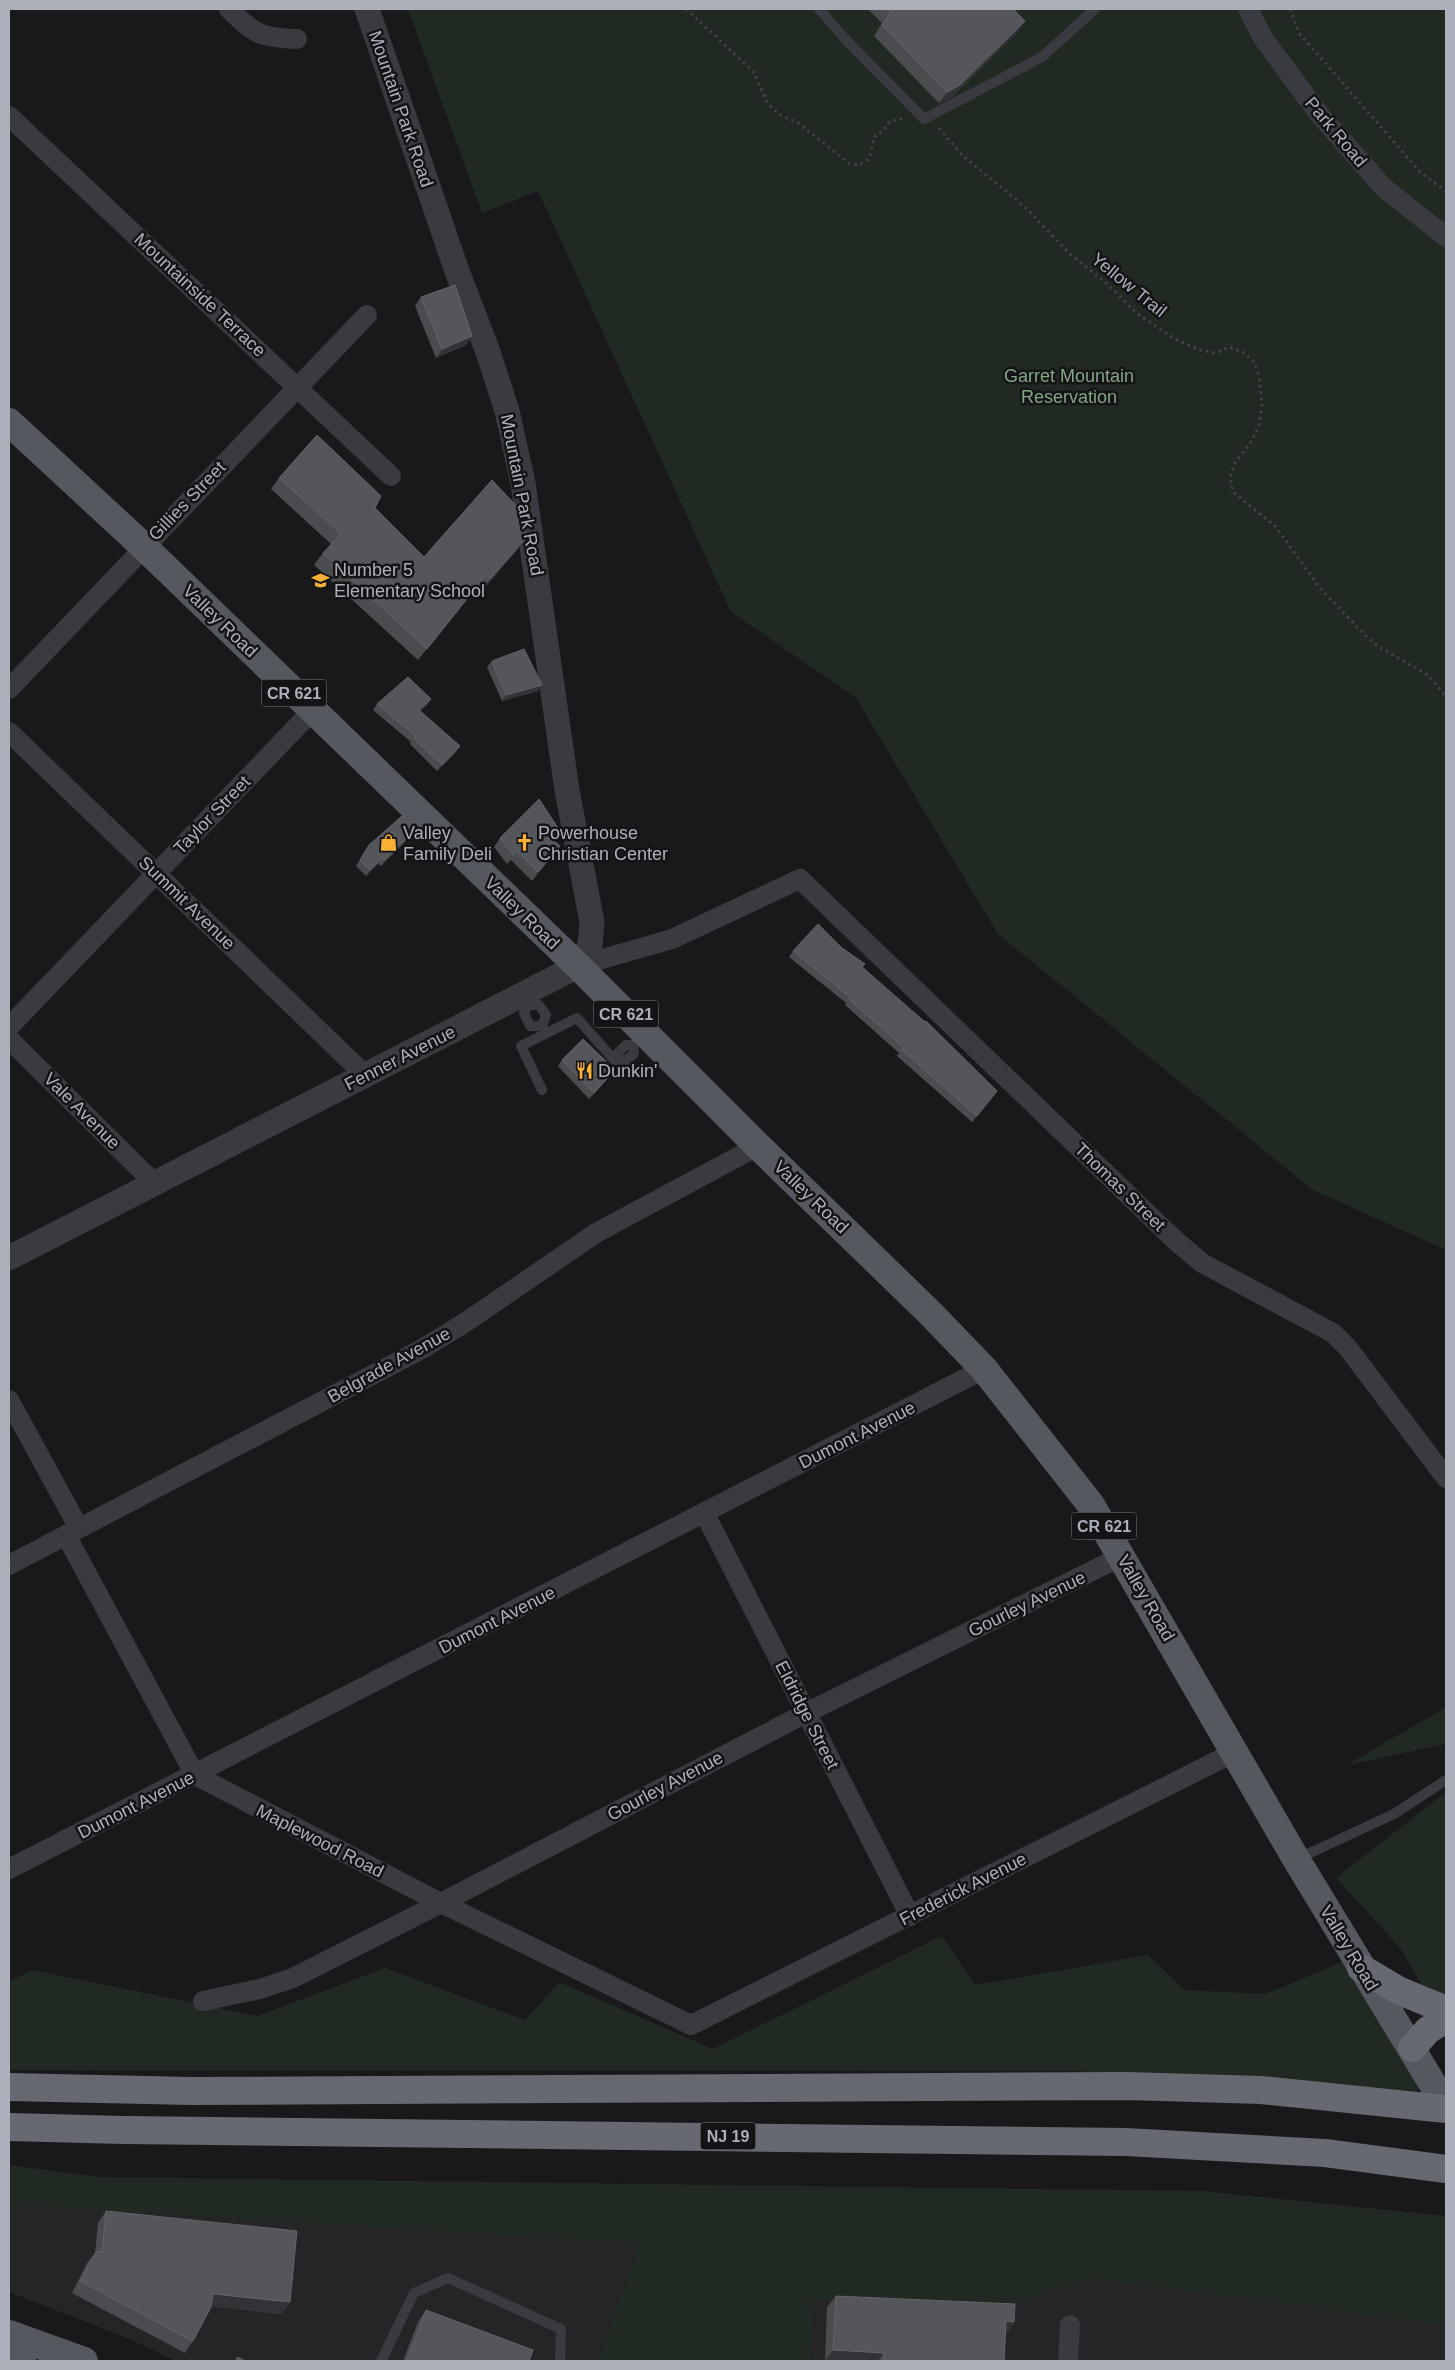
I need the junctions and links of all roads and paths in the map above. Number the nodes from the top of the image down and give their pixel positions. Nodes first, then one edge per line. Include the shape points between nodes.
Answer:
1 (228, 9) edge
2 (367, 9) edge
3 (686, 9) edge
4 (819, 9) edge
5 (1095, 9) edge
6 (1248, 9) edge
7 (1290, 9) edge
8 (297, 39) dead end
9 (9, 116) edge
10 (908, 118) dead end
11 (934, 126) dead end
12 (1446, 191) edge
13 (1446, 237) edge
14 (367, 315) dead end
15 (297, 386) junction
16 (9, 422) edge
17 (391, 476) dead end
18 (144, 547) junction
19 (9, 689) edge
20 (1446, 697) edge
21 (312, 711) junction
22 (9, 732) edge
23 (156, 873) junction
24 (800, 879) joint
25 (578, 966) junction
26 (526, 1000) junction
27 (9, 1027) edge
28 (543, 1030) junction
29 (9, 1039) edge
30 (640, 1040) junction
31 (365, 1075) junction
32 (542, 1090) dead end
33 (758, 1146) junction
34 (155, 1184) junction
35 (9, 1258) edge
36 (984, 1369) junction
37 (9, 1400) edge
38 (1446, 1478) edge
39 (705, 1514) junction
40 (72, 1531) junction
41 (1122, 1556) junction
42 (9, 1565) edge
43 (806, 1713) junction
44 (1235, 1752) junction
45 (195, 1775) junction
46 (1446, 1780) edge
47 (1296, 1860) junction
48 (9, 1869) edge
49 (441, 1903) junction
50 (910, 1916) junction
51 (1361, 1968) junction
52 (203, 2001) dead end
53 (1446, 2010) edge
54 (1446, 2019) edge
55 (691, 2025) joint
56 (1412, 2048) junction
57 (9, 2087) edge
58 (1446, 2108) edge
59 (9, 2127) edge
60 (1446, 2169) edge
61 (1070, 2325) dead end
62 (9, 2334) edge
63 (9, 2355) edge
64 (22, 2361) edge
65 (83, 2361) edge
66 (381, 2361) edge
67 (560, 2361) edge
68 (1068, 2361) edge

1 - 8 street via 251,30 272,38
2 - 25 street, Mountain Park Road via 488,352 507,411 524,483 567,790 592,922 590,946
3 - 10 path via 753,71 768,104 850,164 859,165 869,159 876,136 890,120
4 - 5 lane via 924,118 1042,57
6 - 13 street, Park Road via 1263,38 1319,114 1383,187
7 - 12 path via 1299,33 1420,173
9 - 15 street, Mountainside Terrace
11 - 20 path, Yellow Trail via 941,129 962,155 1025,207 1070,254 1135,312 1175,339 1200,350 1216,353 1229,347 1243,352 1253,361 1259,375 1262,405 1259,426 1235,463 1230,477 1233,492 1276,527 1319,588 1366,635 1379,647 1428,676
14 - 15 street, Gillies Street
15 - 17 street, Mountainside Terrace
15 - 18 street, Gillies Street
16 - 18 main road, Valley Road / CR 621
18 - 19 street, Gillies Street
18 - 21 main road, Valley Road / CR 621
21 - 23 street, Taylor Street
21 - 25 main road, Valley Road / CR 621
22 - 23 street, Summit Avenue
23 - 27 street, Taylor Street
23 - 31 street, Summit Avenue
24 - 25 street, Fenner Avenue via 672,938
24 - 38 street, Thomas Street via 1176,1241 1202,1263 1333,1333 1348,1348
25 - 26 street, Fenner Avenue
25 - 30 main road, Valley Road / CR 621
26 - 28 lane via 524,1013 530,1026
26 - 28 lane via 539,1005 546,1015
26 - 31 street, Fenner Avenue
28 - 30 lane via 577,1018 615,1062 618,1059 624,1062 634,1054
28 - 32 lane via 521,1046
29 - 34 street, Vale Avenue
30 - 33 main road, Valley Road / CR 621
31 - 34 street, Fenner Avenue
33 - 36 main road, Valley Road / CR 621
33 - 40 street, Belgrade Avenue via 596,1233 422,1349
34 - 35 street, Fenner Avenue
36 - 39 street, Dumont Avenue
36 - 41 main road, Valley Road / CR 621 via 1091,1505
37 - 40 street
39 - 43 street, Eldridge Street
39 - 45 street, Dumont Avenue
40 - 42 street, Belgrade Avenue
40 - 45 street
41 - 43 street, Gourley Avenue
41 - 44 main road, Valley Road / CR 621
43 - 49 street, Gourley Avenue
43 - 50 street, Eldridge Street
44 - 47 main road, Valley Road / CR 621
44 - 50 street, Frederick Avenue
45 - 48 street, Dumont Avenue
45 - 49 street, Maplewood Road
46 - 47 lane via 1394,1814
47 - 51 main road, Valley Road / CR 621
49 - 52 street, Gourley Avenue via 293,1978
49 - 55 street, Maplewood Road
50 - 55 street, Frederick Avenue
51 - 53 highway via 1400,1991
51 - 56 main road, Valley Road / CR 621
54 - 56 highway via 1428,2030
56 - 58 main road, Valley Road / CR 621
57 - 58 highway via 191,2091 1146,2086 1261,2090
59 - 60 highway, NJ 19 via 1136,2142 1325,2153
61 - 68 street
62 - 65 main road
63 - 64 main road
66 - 67 lane via 414,2293 448,2278 561,2328

